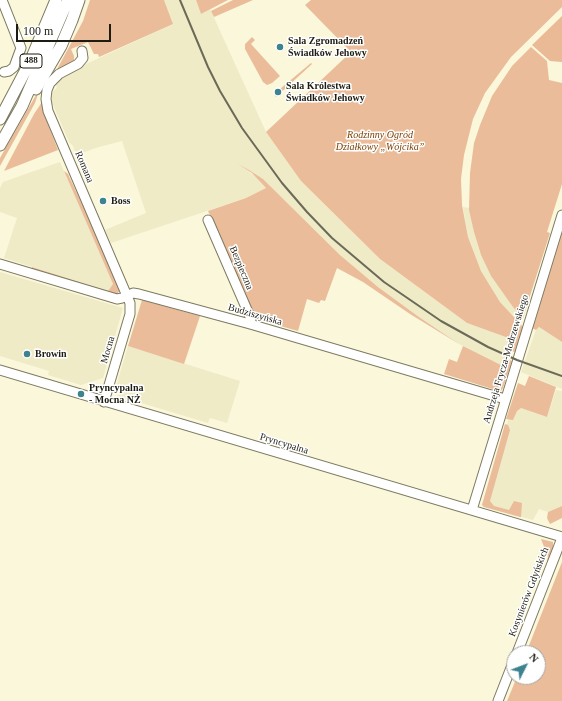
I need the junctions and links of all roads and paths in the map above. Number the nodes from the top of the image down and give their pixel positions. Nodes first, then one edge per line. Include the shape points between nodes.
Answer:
1 (2, 0) edge
2 (56, 0) edge
3 (68, 0) edge
4 (78, 0) edge
5 (82, 51) dead end
6 (4, 72) dead end
7 (22, 106) junction
8 (0, 119) edge
9 (0, 146) edge
10 (562, 216) edge
11 (208, 220) dead end
12 (0, 264) edge
13 (129, 300) junction
14 (250, 324) junction
15 (0, 370) edge
16 (505, 399) junction
17 (104, 402) junction
18 (472, 510) junction
19 (562, 538) edge
20 (520, 645) edge
21 (506, 680) edge
22 (498, 701) edge

1 - 6 street via 21,48 14,67
2 - 8 main road, 488 via 30,62
3 - 7 main road, 488
4 - 7 main road via 61,46 34,92
5 - 13 street, Romana via 83,58 78,64 59,74 50,83 46,95 47,107
7 - 9 main road, 488
10 - 16 street, Andrzeja Frycza-Modrzewskiego
11 - 14 street, Bezpieczna via 251,319
12 - 13 street, Budziszyńska via 117,299
13 - 14 street, Budziszyńska via 133,293 139,294
13 - 17 street, Mocna via 130,314
14 - 16 street, Budziszyńska
15 - 17 street, Pryncypalna
16 - 18 street, Andrzeja Frycza-Modrzewskiego
17 - 18 street, Pryncypalna
18 - 19 street, Pryncypalna
19 - 20 street, Kosynierów Gdyńskich
21 - 22 street

